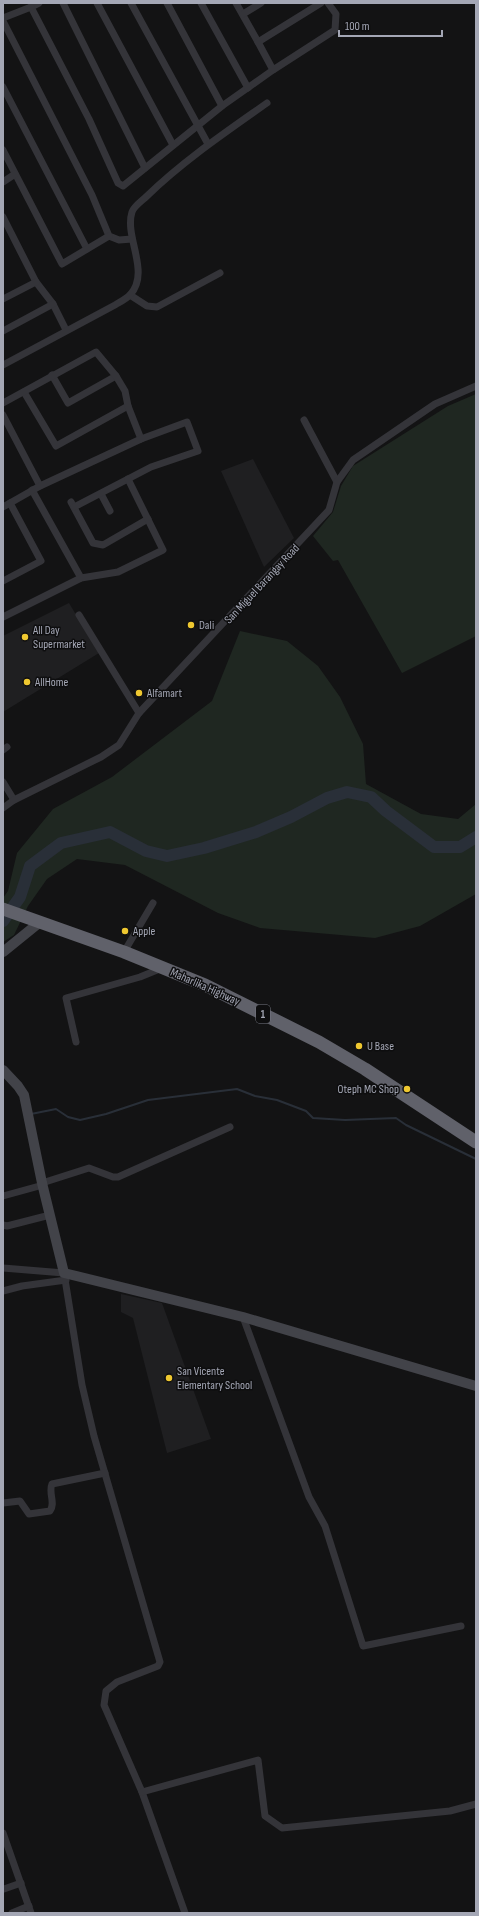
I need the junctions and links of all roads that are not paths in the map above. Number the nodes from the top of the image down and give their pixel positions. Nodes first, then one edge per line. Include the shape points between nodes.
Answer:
1 (39, 3) edge
2 (63, 3) edge
3 (97, 3) edge
4 (131, 3) edge
5 (167, 3) edge
6 (201, 3) edge
7 (236, 3) edge
8 (261, 3) edge
9 (321, 3) edge
10 (328, 3) edge
11 (31, 7) junction
12 (243, 14) junction
13 (3, 18) edge
14 (3, 21) edge
15 (258, 42) junction
16 (273, 70) junction
17 (3, 87) edge
18 (248, 88) junction
19 (267, 103) dead end
20 (222, 106) junction
21 (198, 125) junction
22 (208, 144) junction
23 (173, 145) junction
24 (3, 150) edge
25 (144, 168) junction
26 (16, 174) junction
27 (3, 182) edge
28 (3, 218) edge
29 (109, 236) junction
30 (132, 239) junction
31 (87, 249) junction
32 (220, 273) dead end
33 (36, 282) junction
34 (130, 295) junction
35 (3, 299) edge
36 (53, 304) junction
37 (66, 330) junction
38 (3, 331) edge
39 (3, 365) edge
40 (52, 375) junction
41 (116, 376) junction
42 (476, 386) edge
43 (24, 392) junction
44 (3, 403) edge
45 (128, 406) junction
46 (3, 415) edge
47 (304, 420) dead end
48 (141, 439) junction
49 (128, 479) junction
50 (337, 482) junction
51 (40, 486) junction
52 (32, 490) junction
53 (101, 494) junction
54 (10, 502) junction
55 (3, 507) edge
56 (110, 511) dead end
57 (148, 519) junction
58 (81, 578) junction
59 (3, 580) edge
60 (79, 615) dead end
61 (3, 617) edge
62 (139, 713) junction
63 (3, 782) edge
64 (14, 800) junction
65 (3, 808) edge
66 (153, 903) dead end
67 (3, 909) edge
68 (36, 921) junction
69 (3, 952) edge
70 (124, 952) junction
71 (163, 968) junction
72 (76, 1042) dead end
73 (3, 1070) edge
74 (230, 1127) dead end
75 (476, 1142) edge
76 (43, 1184) junction
77 (3, 1196) edge
78 (50, 1215) junction
79 (3, 1225) edge
80 (3, 1268) edge
81 (65, 1276) junction
82 (3, 1291) edge
83 (243, 1317) junction
84 (476, 1386) edge
85 (105, 1473) junction
86 (3, 1503) edge
87 (461, 1626) dead end
88 (142, 1792) junction
89 (476, 1804) edge
90 (3, 1836) edge
91 (21, 1883) junction
92 (4, 1889) dead end
93 (30, 1910) edge
94 (12, 1913) edge
95 (185, 1913) edge

1 - 11 street
2 - 25 street
3 - 23 street
4 - 21 street
5 - 20 street
6 - 18 street
7 - 12 street
8 - 12 street
9 - 15 street
10 - 16 street via 336,14 335,30
11 - 13 street
11 - 25 street via 118,183 123,186 129,183
12 - 15 street
14 - 29 street via 92,195
15 - 16 street
16 - 18 street
17 - 31 street
18 - 20 street
19 - 22 street
20 - 21 street
21 - 22 street
21 - 23 street
22 - 30 street via 133,210
23 - 25 street
24 - 26 street
26 - 27 street
26 - 31 street via 62,264
28 - 33 street
29 - 30 street via 119,240
29 - 31 street
30 - 34 street via 138,271 136,285
32 - 34 street via 157,307 146,306
33 - 35 street
33 - 36 street
34 - 37 street
36 - 37 street
36 - 38 street
37 - 39 street
40 - 41 street via 96,352
40 - 41 street via 68,403
40 - 43 street
41 - 45 street via 125,391
42 - 50 street, San Miguel Barangay Road via 435,404 353,460
43 - 44 street
43 - 45 street via 56,446
45 - 48 street
46 - 51 street
47 - 50 street
48 - 49 street via 187,422 198,451 151,467
48 - 51 street
49 - 53 street
49 - 57 street
50 - 62 street, San Miguel Barangay Road via 329,510 315,527
51 - 52 street
52 - 54 street
52 - 58 street
53 - 56 street
53 - 57 street via 73,504 92,543 103,545
54 - 55 street
54 - 59 street via 41,561
57 - 58 street via 163,550 118,572
58 - 61 street
60 - 62 street
62 - 64 street, San Miguel Barangay Road via 119,745 101,757
63 - 64 street
64 - 65 street, San Miguel Barangay Road
66 - 70 street
67 - 68 highway, Maharlika Highway / 1
68 - 69 street
68 - 70 highway, Maharlika Highway / 1
70 - 71 highway, Maharlika Highway / 1
71 - 72 street via 66,998
71 - 75 highway, Maharlika Highway / 1 via 205,985 319,1042
73 - 76 street via 24,1095
74 - 76 street via 118,1177 88,1168
76 - 77 street
76 - 78 street
78 - 79 street
78 - 81 street
80 - 81 street
81 - 82 street
81 - 83 street
81 - 85 street via 82,1385
83 - 84 street
83 - 87 street via 309,1496 325,1526 363,1646
85 - 86 street via 52,1484 50,1511 29,1514 20,1501
85 - 88 street via 160,1662 158,1666 117,1682 106,1691 104,1705
88 - 89 street via 258,1760 265,1816 282,1828 450,1811
88 - 95 street
90 - 91 street
91 - 92 street
91 - 93 street
93 - 94 street

